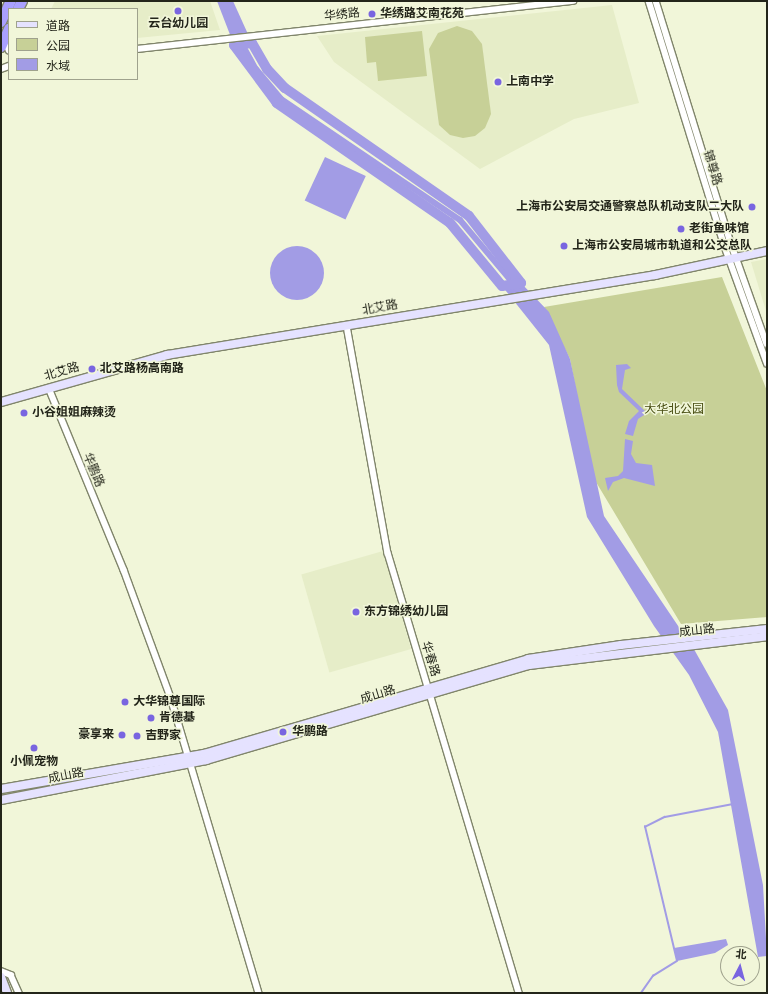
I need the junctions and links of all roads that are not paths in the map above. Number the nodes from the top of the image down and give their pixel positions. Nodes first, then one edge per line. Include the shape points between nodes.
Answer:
1 (10, 1) edge
2 (574, 1) edge
3 (649, 1) edge
4 (656, 1) edge
5 (1, 22) edge
6 (138, 49) edge
7 (767, 251) edge
8 (732, 259) junction
9 (347, 326) junction
10 (767, 344) edge
11 (767, 363) edge
12 (49, 388) junction
13 (1, 402) edge
14 (767, 629) edge
15 (767, 636) edge
16 (690, 640) junction
17 (428, 690) junction
18 (191, 760) junction
19 (1, 789) edge
20 (1, 800) edge
21 (1, 971) edge
22 (1, 977) edge
23 (8, 993) edge
24 (19, 993) edge
25 (259, 993) edge
26 (519, 993) edge

1 - 5 highway
2 - 6 street, 华绣路
3 - 8 street, 锦尊路
4 - 8 street, 锦尊路
7 - 8 main road, 北艾路
8 - 9 main road, 北艾路
8 - 10 street, 锦尊路
8 - 11 street, 锦尊路
9 - 12 main road, 北艾路 via 167,356
9 - 17 street, 华春路 via 388,553
12 - 13 main road, 北艾路
12 - 18 street, 华鹏路 via 124,570
14 - 16 main road, 成山路
15 - 16 main road, 成山路
16 - 17 main road, 成山路 via 529,665
17 - 18 main road, 成山路
17 - 26 street, 华春路
18 - 19 main road, 成山路
18 - 20 main road, 成山路
18 - 25 street, 华鹏路
21 - 24 street via 11,975
22 - 23 main road

